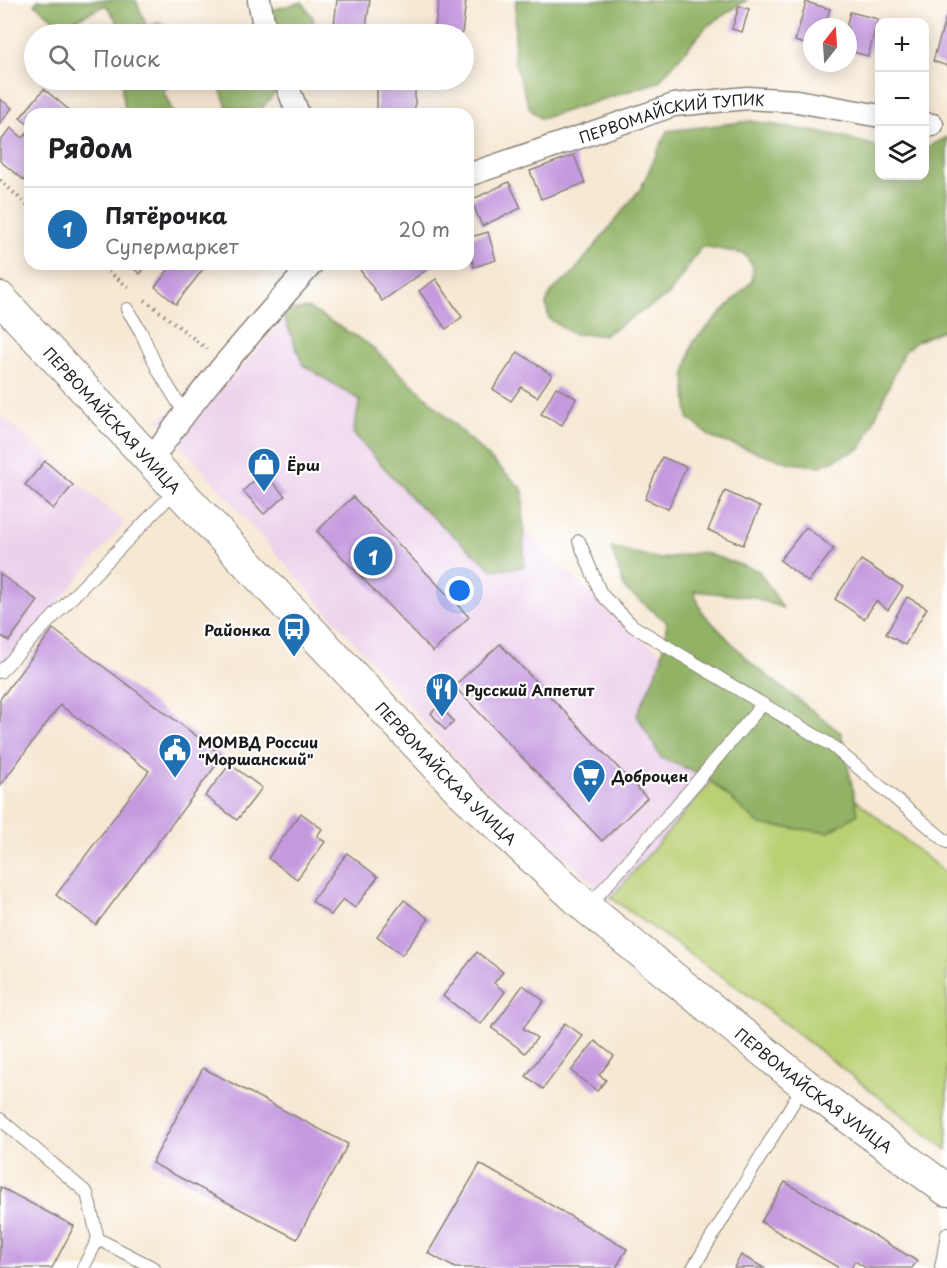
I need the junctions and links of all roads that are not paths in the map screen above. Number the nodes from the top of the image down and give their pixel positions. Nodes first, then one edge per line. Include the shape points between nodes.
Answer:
1 (259, 0) edge
2 (264, 24) edge
3 (289, 90) edge
4 (296, 108) edge
5 (875, 115) edge
6 (474, 173) edge
7 (307, 270) edge
8 (0, 298) edge
9 (127, 309) dead end
10 (185, 414) junction
11 (151, 461) junction
12 (177, 488) junction
13 (579, 542) dead end
14 (0, 672) edge
15 (762, 705) junction
16 (947, 842) edge
17 (587, 908) junction
18 (804, 1084) junction
19 (0, 1119) edge
20 (947, 1190) edge
21 (947, 1234) edge
22 (98, 1239) junction
23 (943, 1262) edge
24 (83, 1268) edge
25 (154, 1268) edge
26 (693, 1268) edge

1 - 2 street
3 - 4 street
5 - 6 street, ПЕРВОМАЙСКИЙ ТУПИК via 797,101 747,98 674,105
7 - 10 street
8 - 11 main road, ПЕРВОМАЙСКАЯ УЛИЦА
9 - 10 lane
10 - 11 street
11 - 12 main road, ПЕРВОМАЙСКАЯ УЛИЦА
12 - 14 lane
12 - 17 main road, ПЕРВОМАЙСКАЯ УЛИЦА via 462,792
13 - 15 lane via 601,594 633,626
15 - 16 lane via 831,745
15 - 17 lane
17 - 18 main road, ПЕРВОМАЙСКАЯ УЛИЦА
18 - 20 main road, ПЕРВОМАЙСКАЯ УЛИЦА
18 - 26 lane
19 - 22 lane via 87,1193
21 - 23 lane
22 - 24 lane
22 - 25 lane

